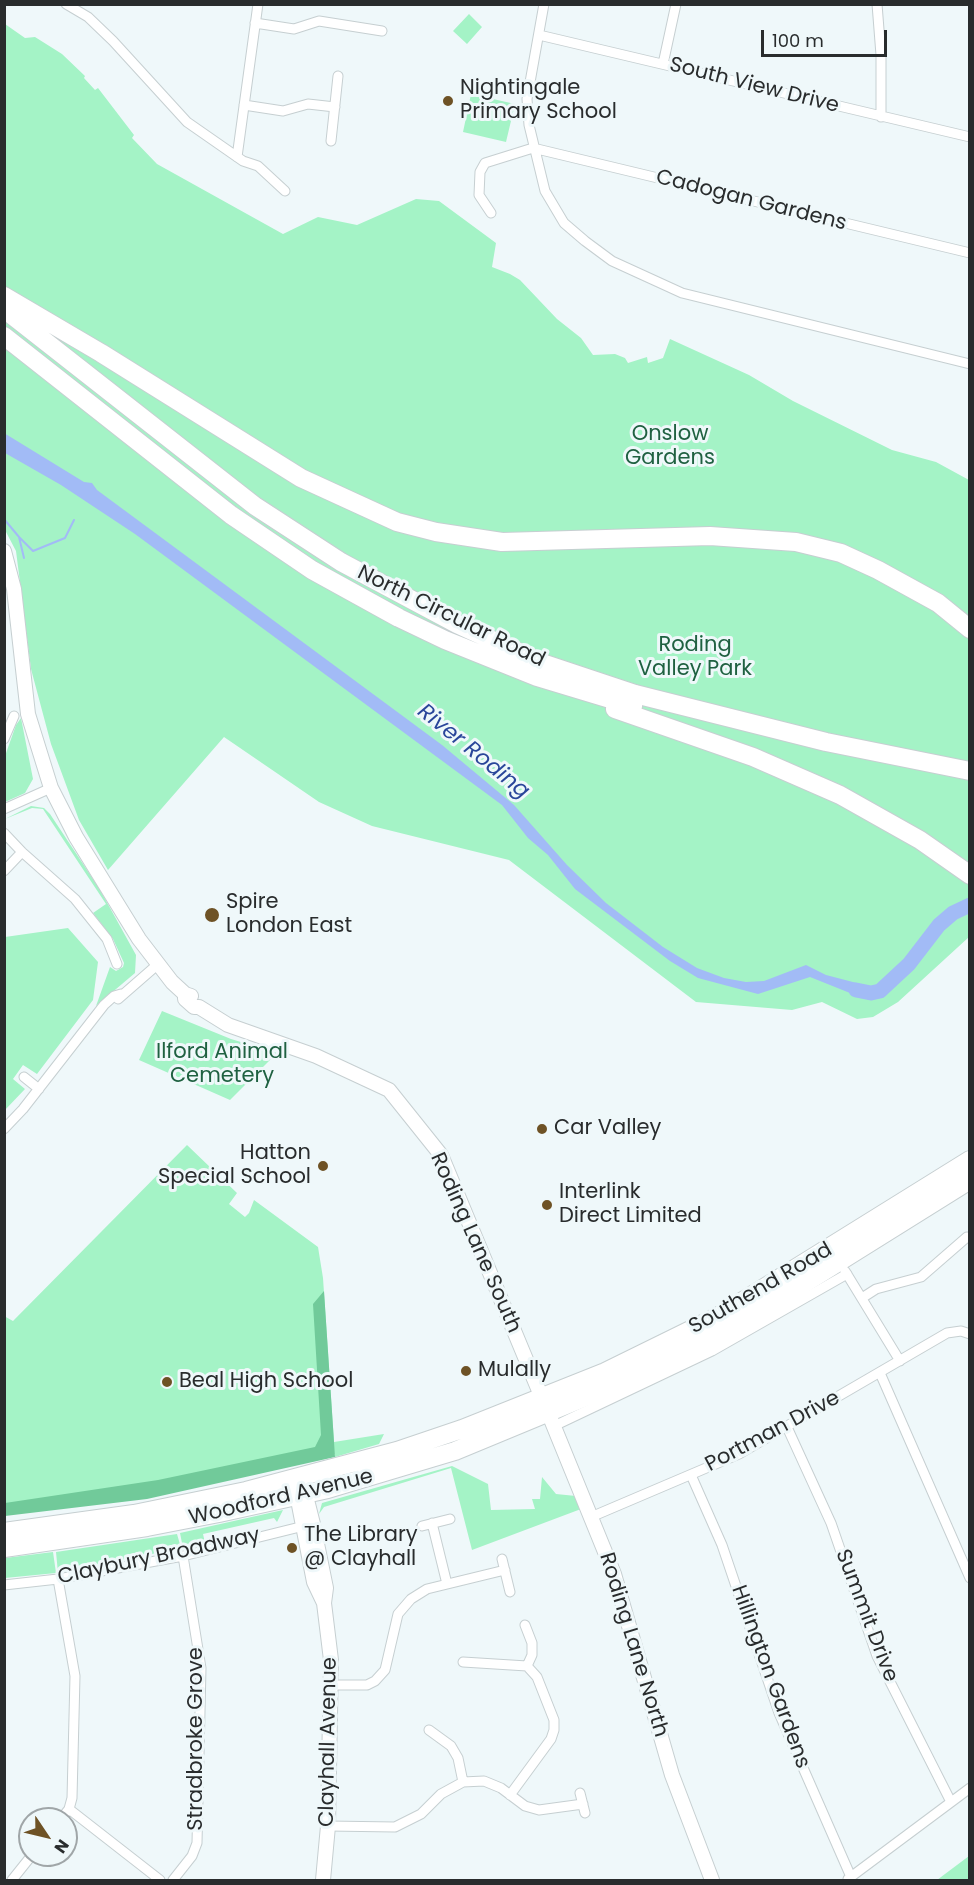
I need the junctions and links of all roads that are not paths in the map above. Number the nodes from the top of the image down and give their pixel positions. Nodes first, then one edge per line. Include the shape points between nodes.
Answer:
1 (66, 4) edge
2 (258, 4) edge
3 (544, 4) edge
4 (676, 4) edge
5 (877, 4) edge
6 (255, 23) junction
7 (382, 31) dead end
8 (539, 35) junction
9 (663, 64) junction
10 (338, 76) dead end
11 (244, 105) junction
12 (334, 106) junction
13 (881, 117) junction
14 (969, 137) edge
15 (331, 141) dead end
16 (533, 148) junction
17 (237, 157) junction
18 (285, 191) dead end
19 (491, 213) dead end
20 (969, 253) edge
21 (4, 296) edge
22 (4, 309) edge
23 (4, 336) edge
24 (969, 364) edge
25 (4, 551) edge
26 (969, 629) edge
27 (585, 692) junction
28 (14, 716) dead end
29 (4, 739) edge
30 (969, 771) edge
31 (969, 783) edge
32 (51, 788) junction
33 (4, 809) edge
34 (4, 833) edge
35 (22, 852) junction
36 (4, 871) edge
37 (969, 875) edge
38 (117, 964) dead end
39 (157, 965) junction
40 (24, 1077) dead end
41 (39, 1089) junction
42 (4, 1129) edge
43 (969, 1160) edge
44 (969, 1180) edge
45 (967, 1237) dead end
46 (843, 1268) junction
47 (862, 1298) junction
48 (969, 1334) edge
49 (900, 1361) junction
50 (880, 1373) junction
51 (548, 1412) junction
52 (787, 1427) junction
53 (691, 1475) junction
54 (303, 1486) junction
55 (591, 1517) junction
56 (450, 1519) dead end
57 (432, 1523) junction
58 (308, 1525) junction
59 (422, 1526) dead end
60 (4, 1532) edge
61 (4, 1548) edge
62 (183, 1556) junction
63 (502, 1559) dead end
64 (505, 1570) junction
65 (969, 1578) edge
66 (58, 1579) junction
67 (447, 1584) junction
68 (4, 1585) edge
69 (510, 1592) dead end
70 (525, 1624) dead end
71 (463, 1662) dead end
72 (528, 1666) junction
73 (331, 1686) junction
74 (429, 1730) dead end
75 (463, 1782) junction
76 (969, 1788) edge
77 (580, 1793) dead end
78 (510, 1795) junction
79 (951, 1802) junction
80 (69, 1807) edge
81 (78, 1816) edge
82 (328, 1826) junction
83 (23, 1867) edge
84 (849, 1879) edge
85 (12, 1881) edge
86 (160, 1881) edge
87 (173, 1881) edge
88 (323, 1881) edge
89 (712, 1881) edge

1 - 17 street via 88,17 114,41 187,122
2 - 6 street
3 - 8 street
4 - 9 street
5 - 13 street
6 - 7 street via 294,29 319,21
6 - 11 street
8 - 9 street, South View Drive
8 - 16 street via 527,99
9 - 13 street, South View Drive
10 - 12 street
11 - 12 street via 283,111 308,104
11 - 17 street
12 - 15 street
13 - 14 street, South View Drive
16 - 19 street via 485,163 480,171 479,195
16 - 20 street, Cadogan Gardens
16 - 24 street via 545,191 564,223 606,257 650,280 742,309
17 - 18 street via 258,166
21 - 26 highway via 260,453 336,496 398,522 502,542 745,537 796,542 860,561 938,603
22 - 30 highway, North Circular Road via 205,468 305,540 410,600 521,654 588,680 711,715
23 - 27 highway, North Circular Road via 231,516 312,570 445,640
25 - 32 street, Roding Lane South via 14,589 28,714
27 - 31 highway, North Circular Road via 775,743
27 - 37 highway via 621,712 753,757 830,790 920,840
28 - 29 street
32 - 33 street
32 - 39 street, Roding Lane South via 76,837
34 - 35 street
35 - 36 street
35 - 38 street via 75,899 107,939
39 - 41 street via 114,996
39 - 51 street, Roding Lane South via 194,1007 248,1034 316,1056 389,1090 441,1155
40 - 41 street
41 - 42 street
43 - 51 highway, Southend Road via 719,1316 605,1372
44 - 46 highway, Southend Road
45 - 47 street via 921,1277 876,1289
46 - 47 street
46 - 51 highway, Southend Road via 680,1354
47 - 49 street
48 - 49 street, Portman Drive via 947,1333
49 - 50 street, Portman Drive
50 - 52 street, Portman Drive
50 - 65 street
51 - 54 highway, Woodford Avenue via 390,1473
51 - 55 street, Roding Lane North
52 - 53 street, Portman Drive
52 - 79 street, Summit Drive via 831,1523 877,1656
53 - 55 street, Portman Drive
53 - 84 street, Hillington Gardens via 722,1545 779,1713
54 - 58 street, Clayhall Avenue
54 - 60 highway, Woodford Avenue via 227,1503 202,1501
54 - 61 highway, Woodford Avenue via 176,1522
55 - 89 street, Roding Lane North via 614,1574 672,1775
56 - 57 street
57 - 59 street
57 - 67 street
58 - 62 street, Claybury Broadway
58 - 73 street, Clayhall Avenue via 316,1590 324,1603
62 - 66 street, Claybury Broadway
62 - 87 street, Stradbroke Grove via 201,1668 197,1843
63 - 64 street
64 - 67 street
64 - 69 street
66 - 68 street, Claybury Broadway
66 - 80 street via 75,1676
67 - 73 street via 427,1589 398,1614 385,1670 375,1681 367,1685
70 - 72 street via 532,1643
71 - 72 street
72 - 78 street via 537,1677 554,1720 554,1730
73 - 82 street, Clayhall Avenue
74 - 75 street via 451,1746
75 - 78 street via 483,1781
75 - 82 street via 441,1794 421,1814 395,1827
76 - 79 street
77 - 78 street via 584,1808 539,1810
79 - 84 street
81 - 86 street
82 - 88 street, Clayhall Avenue
83 - 85 street

